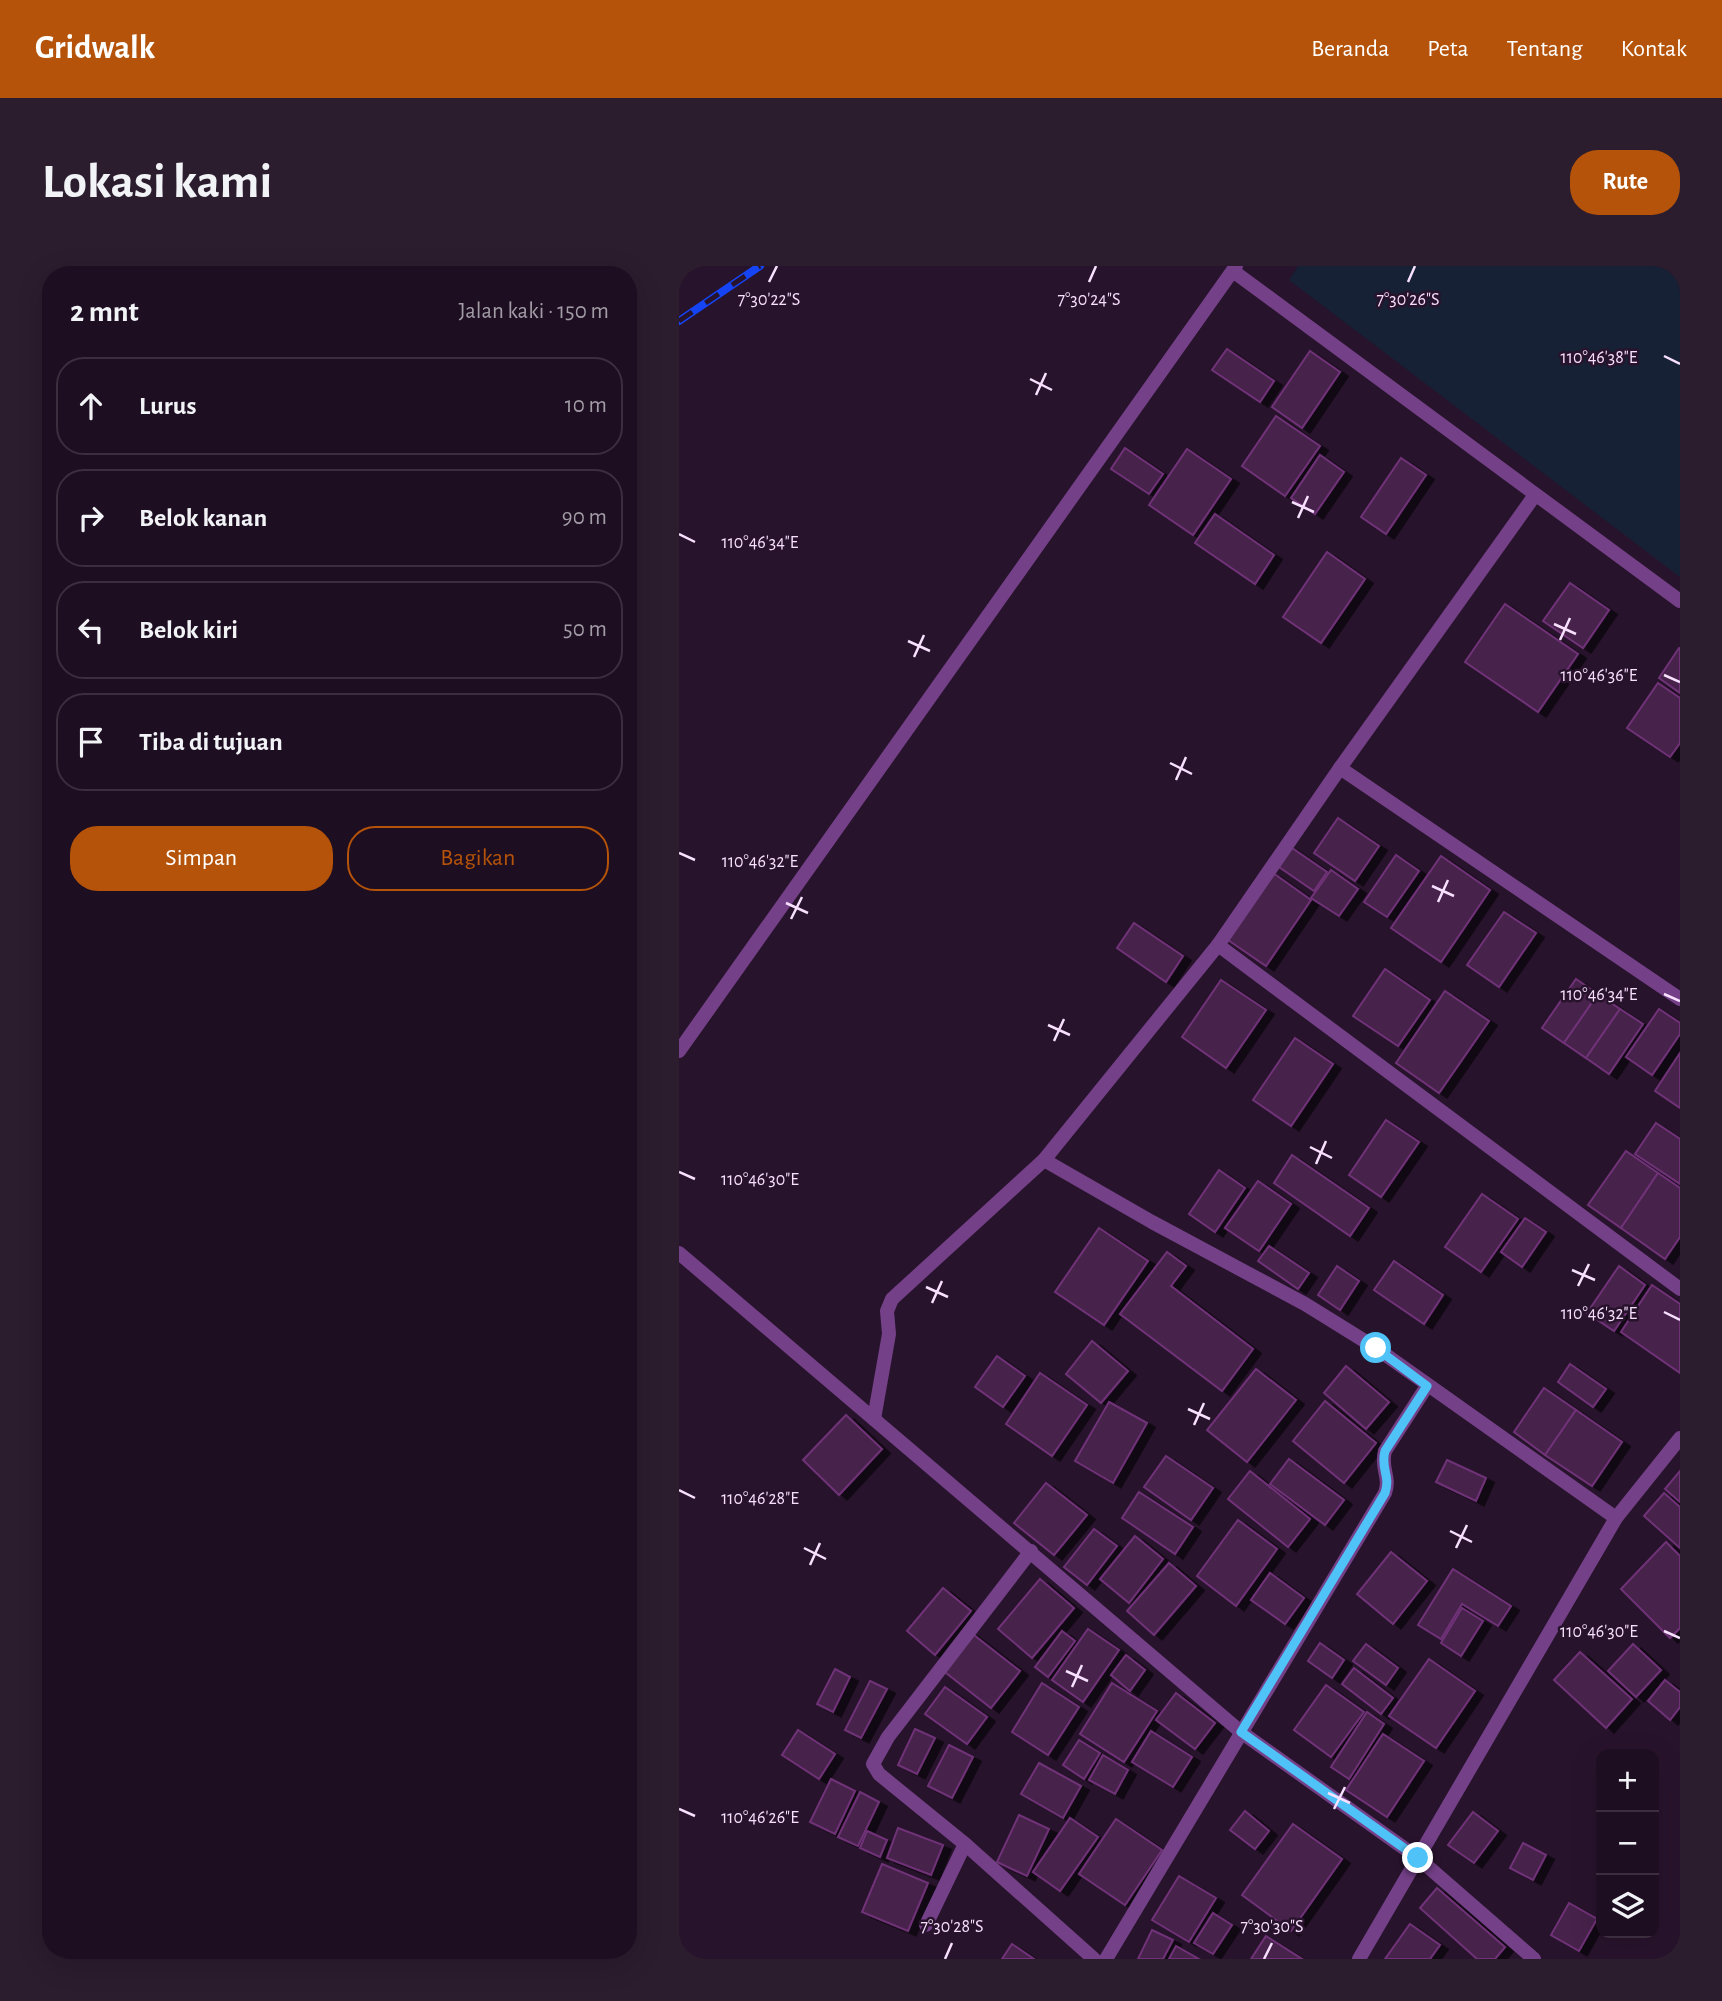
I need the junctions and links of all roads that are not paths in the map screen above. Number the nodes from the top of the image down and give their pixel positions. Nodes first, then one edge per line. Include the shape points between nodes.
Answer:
1 (1235, 269) edge
2 (1535, 495) junction
3 (1680, 601) edge
4 (1340, 768) junction
5 (1218, 945) junction
6 (1680, 999) edge
7 (679, 1051) edge
8 (1044, 1160) junction
9 (679, 1253) edge
10 (1680, 1289) edge
11 (1427, 1386) junction
12 (874, 1419) junction
13 (1680, 1438) edge
14 (1616, 1518) junction
15 (1031, 1551) junction
16 (1241, 1732) junction
17 (965, 1844) junction
18 (1418, 1858) junction
19 (926, 1925) dead end
20 (1094, 1959) edge
21 (1107, 1959) edge
22 (1359, 1959) edge
23 (1534, 1959) edge

1 - 2 street
1 - 7 street
2 - 3 street
2 - 4 street
4 - 5 street
4 - 6 street
5 - 8 street
5 - 10 street
8 - 11 street via 1305,1304
8 - 12 street via 892,1299
9 - 12 street
11 - 14 street
11 - 16 street via 1385,1451 1382,1461 1389,1482 1385,1493
12 - 15 street
13 - 14 street
14 - 18 street
15 - 16 street
15 - 17 street via 905,1714 873,1764 879,1774
16 - 18 street
16 - 21 street
17 - 19 street
17 - 20 street
18 - 22 street
18 - 23 street

